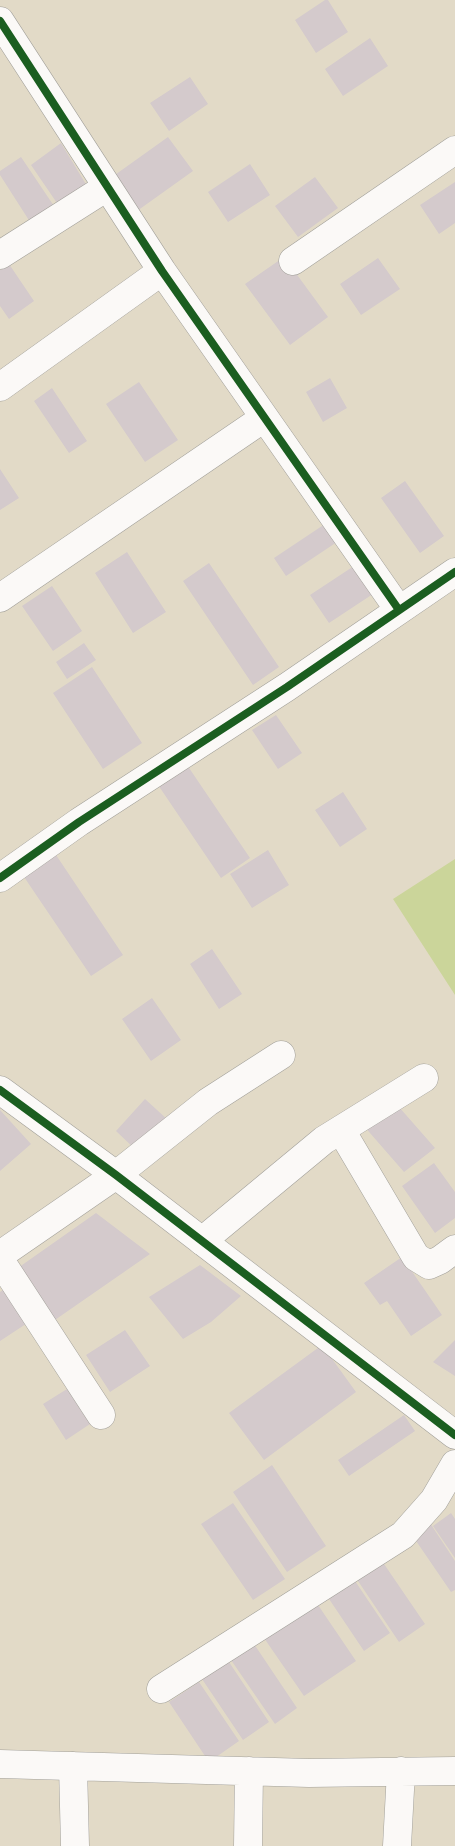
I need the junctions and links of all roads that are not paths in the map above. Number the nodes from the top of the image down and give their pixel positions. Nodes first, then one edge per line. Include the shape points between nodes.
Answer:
1 (0, 21) edge
2 (455, 150) edge
3 (106, 187) junction
4 (0, 255) edge
5 (293, 261) dead end
6 (162, 271) junction
7 (0, 387) edge
8 (264, 418) junction
9 (455, 572) edge
10 (0, 598) edge
11 (399, 610) junction
12 (0, 878) edge
13 (281, 1055) dead end
14 (424, 1078) dead end
15 (0, 1090) edge
16 (341, 1130) junction
17 (116, 1175) junction
18 (202, 1241) junction
19 (455, 1249) edge
20 (0, 1255) edge
21 (0, 1260) edge
22 (101, 1415) dead end
23 (452, 1429) edge
24 (455, 1464) edge
25 (161, 1689) dead end
26 (0, 1764) edge
27 (73, 1766) junction
28 (249, 1771) junction
29 (401, 1771) junction
30 (455, 1771) edge
31 (75, 1846) edge
32 (248, 1846) edge
33 (397, 1846) edge

1 - 3 street
2 - 5 street
3 - 4 street
3 - 6 street
6 - 7 street
6 - 8 street
8 - 10 street
8 - 11 street
9 - 11 street
11 - 12 street
13 - 17 street via 208,1102
14 - 16 street
15 - 17 street
16 - 18 street via 299,1159
16 - 19 street via 416,1257 429,1264
17 - 18 street
17 - 20 street
18 - 23 street
21 - 22 street
24 - 25 street via 434,1500 403,1534
26 - 27 street
27 - 28 street
27 - 31 street
28 - 29 street
28 - 32 street
29 - 30 street
29 - 33 street

